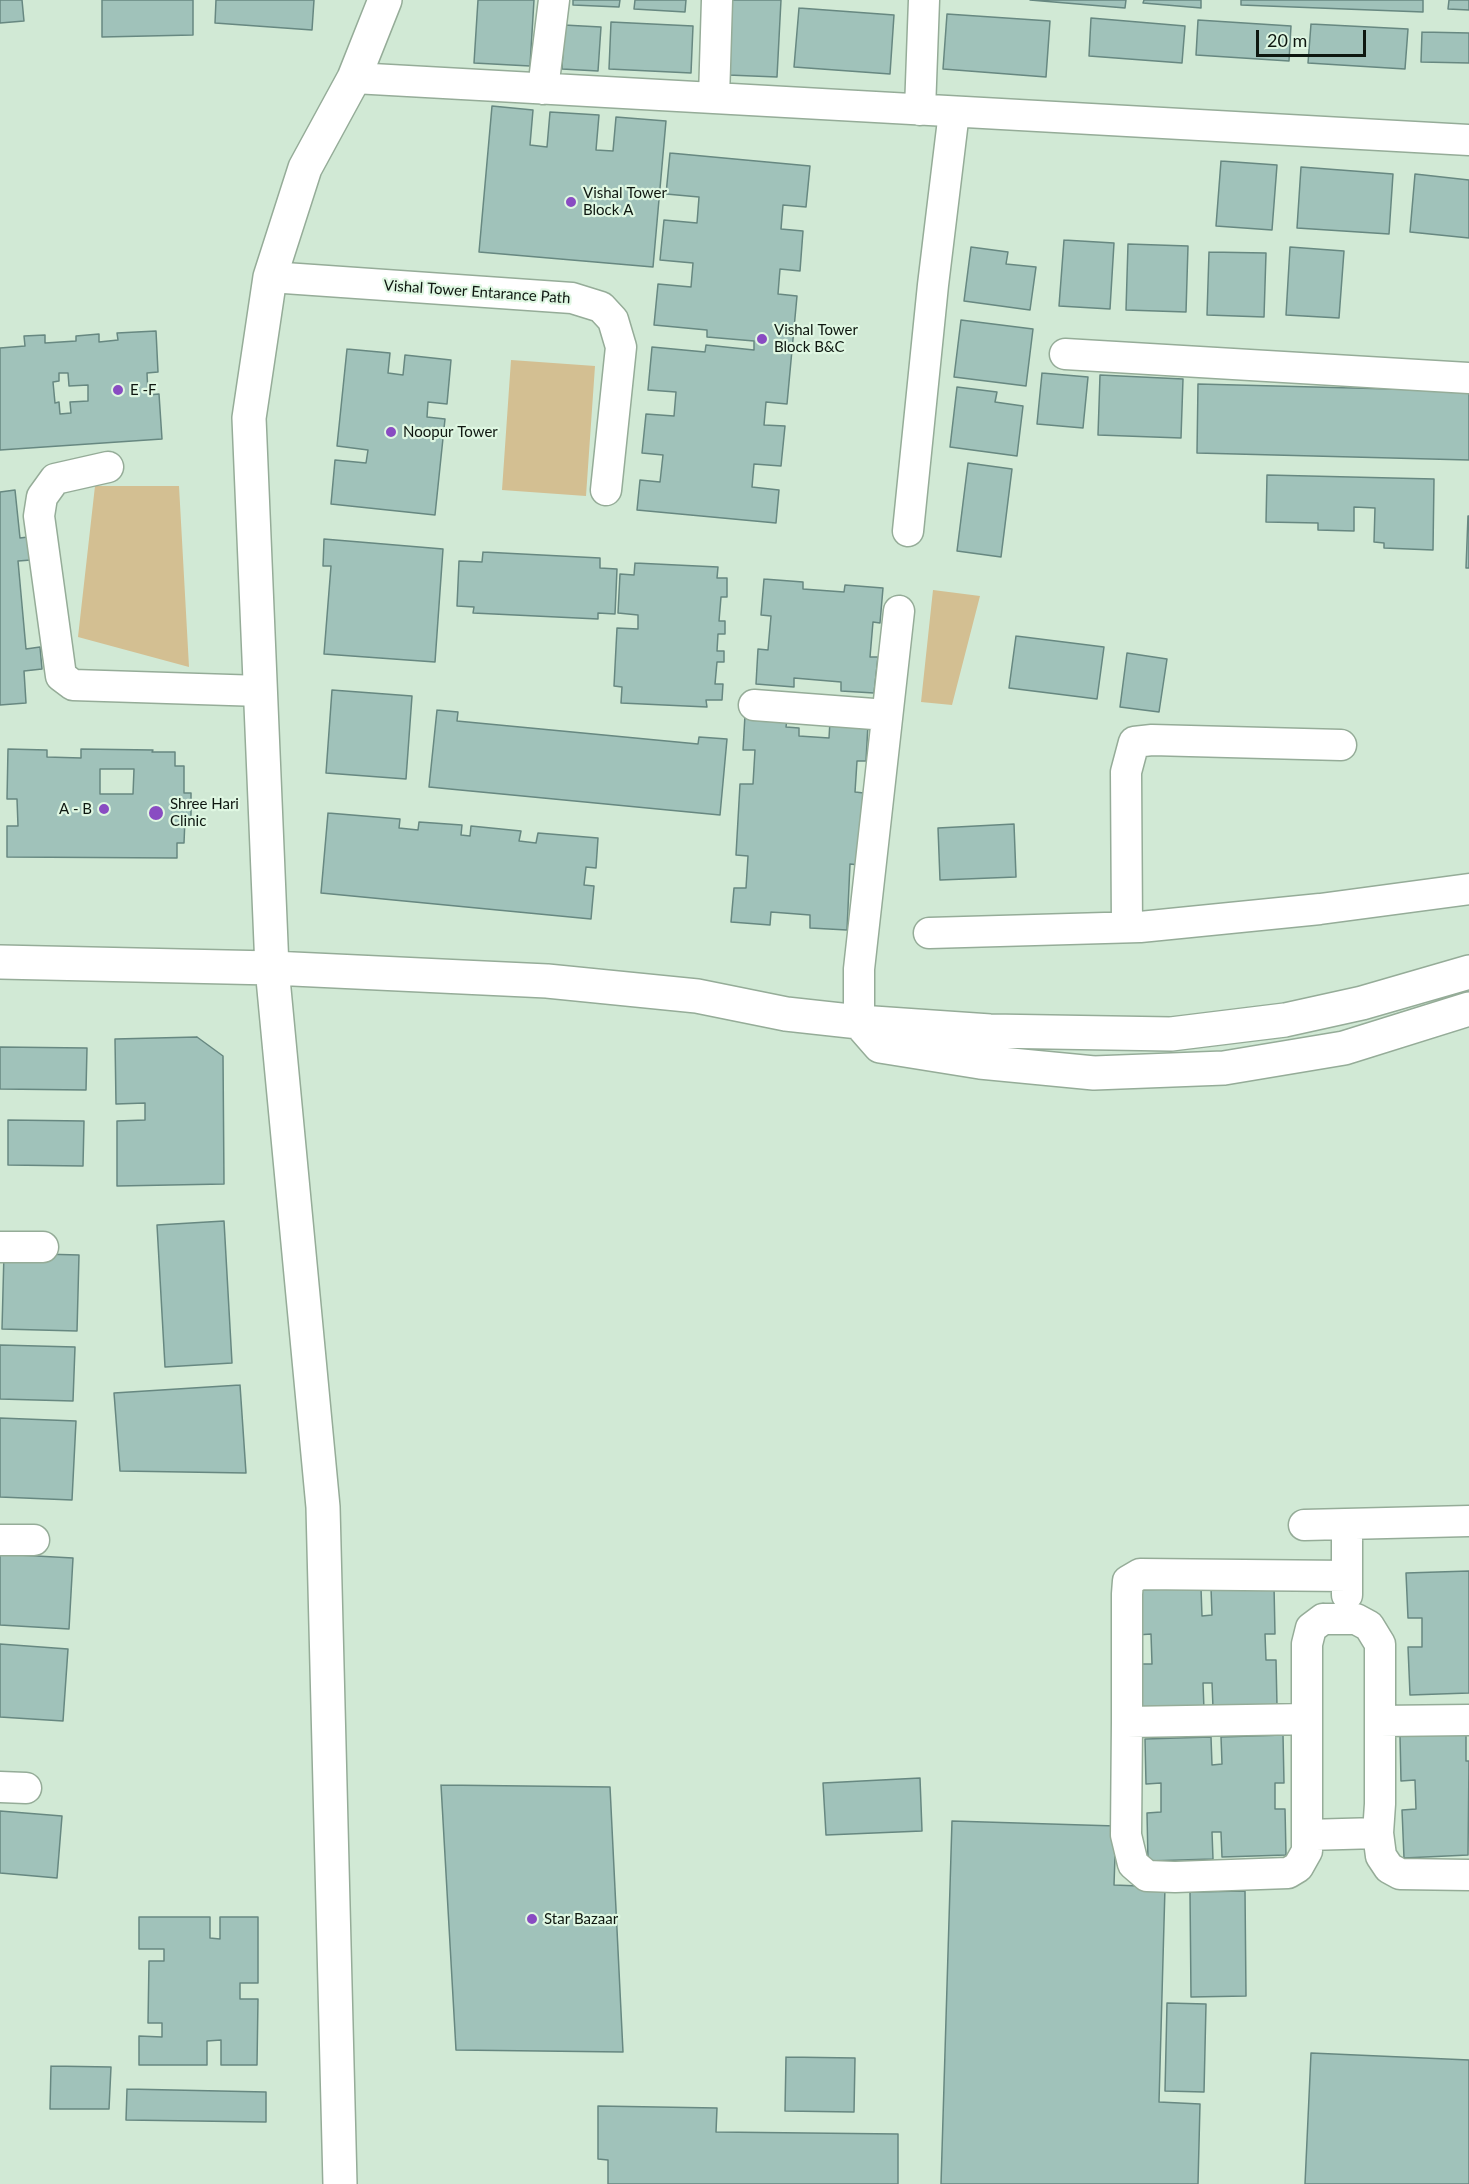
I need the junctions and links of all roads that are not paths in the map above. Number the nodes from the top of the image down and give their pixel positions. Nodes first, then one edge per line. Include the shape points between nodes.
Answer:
1 (385, 0) edge
2 (554, 0) edge
3 (717, 0) edge
4 (924, 0) edge
5 (354, 78) junction
6 (543, 89) junction
7 (714, 98) junction
8 (920, 110) junction
9 (954, 112) junction
10 (1469, 140) edge
11 (270, 277) junction
12 (1065, 354) dead end
13 (1469, 378) edge
14 (108, 467) dead end
15 (606, 490) dead end
16 (908, 531) dead end
17 (899, 611) dead end
18 (261, 691) junction
19 (754, 705) dead end
20 (887, 715) junction
21 (1341, 745) dead end
22 (1469, 890) edge
23 (1127, 927) junction
24 (929, 933) dead end
25 (0, 962) edge
26 (272, 968) junction
27 (1469, 972) edge
28 (1469, 1009) edge
29 (859, 1022) junction
30 (0, 1247) edge
31 (43, 1247) dead end
32 (1469, 1521) edge
33 (1347, 1524) junction
34 (1304, 1525) dead end
35 (0, 1540) edge
36 (34, 1540) dead end
37 (1347, 1576) junction
38 (1347, 1619) junction
39 (1307, 1719) junction
40 (1469, 1720) edge
41 (1380, 1721) junction
42 (1127, 1722) junction
43 (1378, 1833) junction
44 (1307, 1834) junction
45 (1469, 1875) edge
46 (340, 2184) edge

1 - 5 street
2 - 6 street
3 - 7 street
4 - 8 street
5 - 6 street
5 - 11 street via 305,168
6 - 7 street
7 - 8 street
8 - 9 street
9 - 10 street
9 - 16 street
11 - 15 street, Vishal Tower Entarance Path via 572,298 601,307 613,320 621,347
11 - 18 street via 249,418
12 - 13 street
14 - 18 street via 55,479 42,498 39,516 61,676 74,685
17 - 20 street
18 - 26 street
19 - 20 street
20 - 29 street via 859,969
21 - 23 street via 1134,742 1126,772
22 - 23 street
23 - 24 street
25 - 26 street
26 - 29 street via 547,981 697,996 786,1014
26 - 46 street via 323,1507
27 - 29 street via 1285,1020 1171,1034 990,1031
28 - 29 street via 1344,1048 1224,1068 1094,1073 980,1062 880,1046
30 - 31 street
32 - 33 street
33 - 34 street
33 - 37 street
35 - 36 street
37 - 38 street
37 - 42 street via 1140,1574 1128,1581
38 - 39 street via 1323,1619 1311,1628 1307,1644
38 - 41 street via 1369,1626 1380,1644
39 - 42 street
39 - 44 street
40 - 41 street
41 - 43 street
42 - 44 street via 1126,1835 1133,1864 1148,1876 1288,1873 1298,1867 1307,1851
43 - 44 street
43 - 45 street via 1382,1856 1389,1868 1400,1874

